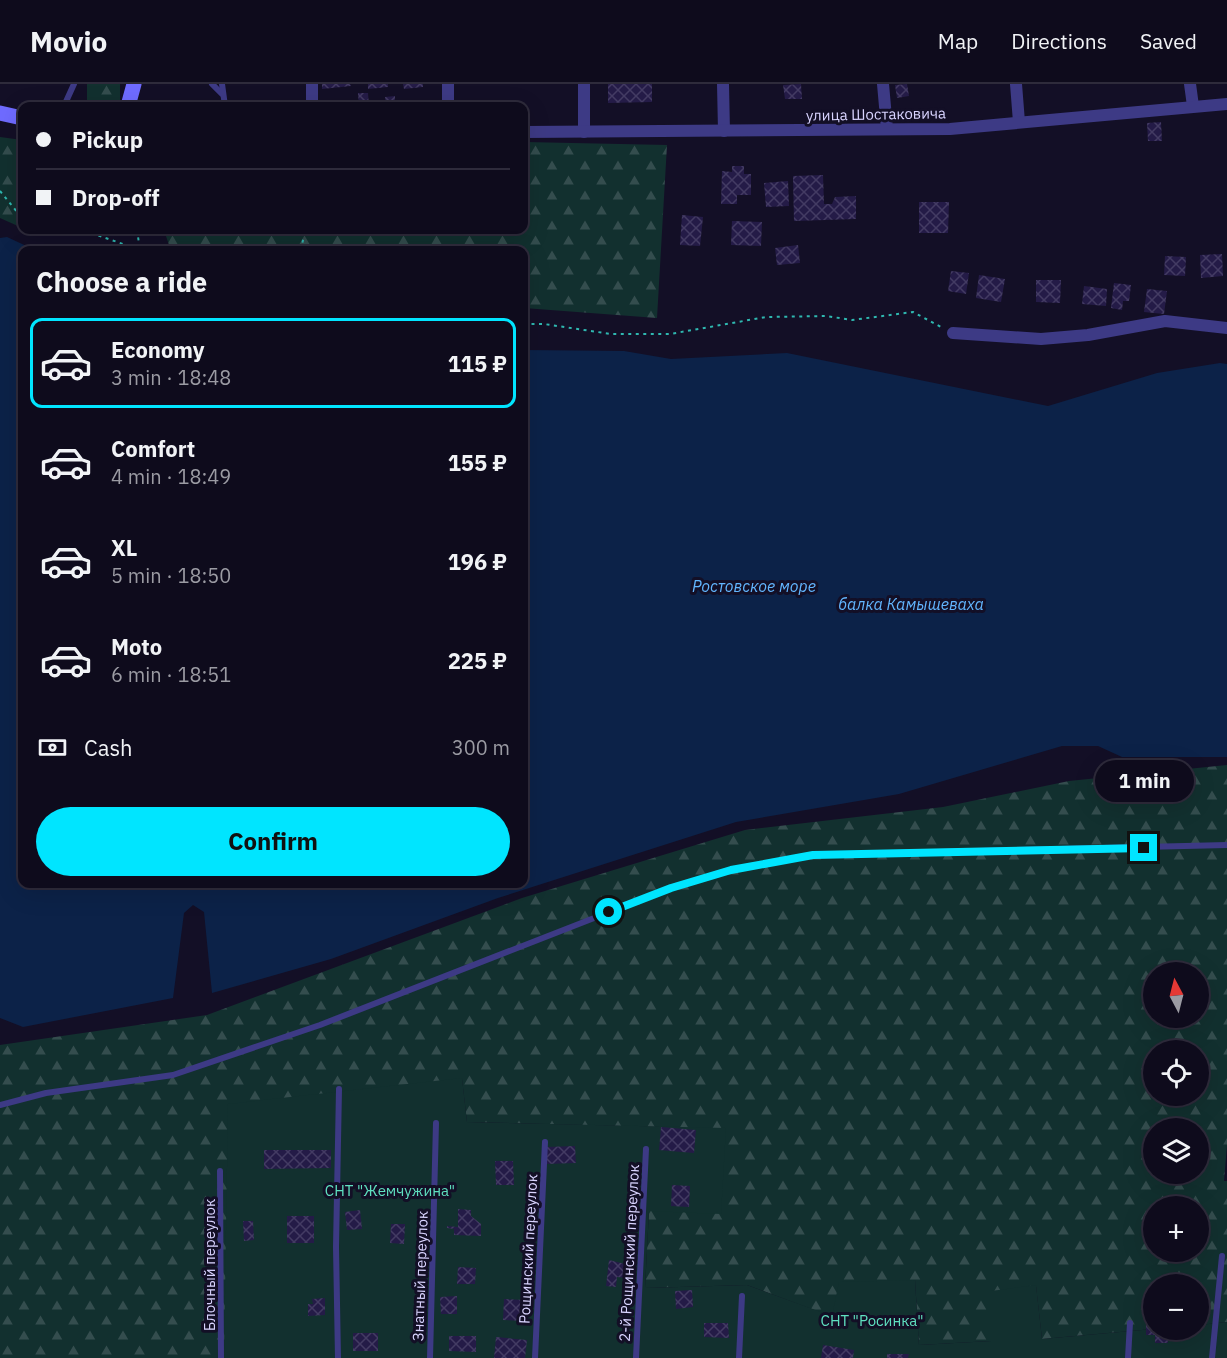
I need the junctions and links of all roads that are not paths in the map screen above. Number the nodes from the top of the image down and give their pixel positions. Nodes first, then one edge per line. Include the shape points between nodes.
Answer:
1 (74, 84) edge
2 (134, 84) edge
3 (212, 84) edge
4 (222, 84) edge
5 (312, 84) edge
6 (448, 84) edge
7 (584, 84) edge
8 (723, 84) edge
9 (883, 84) edge
10 (1016, 84) edge
11 (1190, 84) edge
12 (222, 94) junction
13 (66, 102) edge
14 (129, 102) edge
15 (224, 102) edge
16 (312, 102) edge
17 (448, 102) edge
18 (1227, 104) edge
19 (1192, 106) junction
20 (0, 113) edge
21 (18, 117) edge
22 (1019, 122) junction
23 (887, 129) junction
24 (723, 131) junction
25 (528, 132) edge
26 (584, 132) junction
27 (1227, 328) edge
28 (952, 333) road end
29 (1227, 845) edge
30 (339, 1089) dead end
31 (0, 1105) edge
32 (436, 1123) dead end
33 (545, 1142) dead end
34 (646, 1149) dead end
35 (220, 1171) dead end
36 (1222, 1256) dead end
37 (742, 1296) dead end
38 (1130, 1323) dead end
39 (221, 1358) edge
40 (338, 1358) edge
41 (430, 1358) edge
42 (535, 1358) edge
43 (636, 1358) edge
44 (739, 1358) edge
45 (1128, 1358) edge
46 (1212, 1358) edge

1 - 13 lane
2 - 14 main road
3 - 12 lane
4 - 12 lane
5 - 16 street
6 - 17 street
7 - 26 street
8 - 24 street
9 - 23 street
10 - 22 street
11 - 19 street
12 - 15 lane
18 - 19 street, улица Шостаковича
19 - 22 street, улица Шостаковича
20 - 21 main road
22 - 23 street, улица Шостаковича via 950,129
23 - 24 street, улица Шостаковича
24 - 26 street, улица Шостаковича
25 - 26 street, улица Шостаковича
27 - 28 street via 1165,321 1041,339
29 - 31 lane via 813,855 769,861 671,888 320,1026 174,1075 46,1093
30 - 40 lane
32 - 41 lane, Знатный переулок
33 - 42 lane, Рощинский переулок
34 - 43 lane, 2-й Рощинский переулок
35 - 39 lane, Блочный переулок
36 - 46 lane
37 - 44 lane
38 - 45 lane

